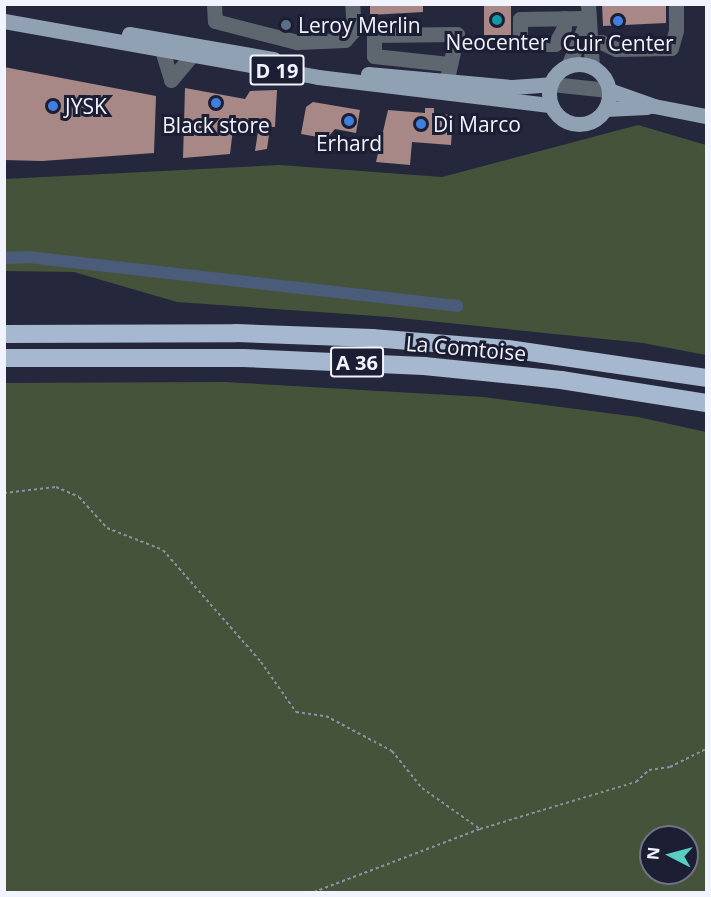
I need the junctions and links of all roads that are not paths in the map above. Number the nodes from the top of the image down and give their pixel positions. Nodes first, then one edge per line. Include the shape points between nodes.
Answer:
1 (214, 4) edge
2 (352, 4) edge
3 (676, 4) edge
4 (588, 11) edge
5 (564, 18) dead end
6 (7, 20) edge
7 (590, 44) junction
8 (162, 50) junction
9 (191, 56) junction
10 (449, 64) junction
11 (568, 66) junction
12 (592, 66) junction
13 (446, 83) junction
14 (551, 84) junction
15 (609, 90) junction
16 (551, 105) junction
17 (654, 106) junction
18 (605, 109) junction
19 (706, 116) edge
20 (4, 334) edge
21 (4, 358) edge
22 (706, 378) edge
23 (706, 403) edge

1 - 2 lane via 215,21 297,42 345,40 354,30
3 - 7 lane via 676,31 671,48 616,49 601,42
4 - 5 lane
4 - 7 lane
4 - 11 lane
6 - 8 main road, D 19
6 - 13 main road, D 19
7 - 12 lane
8 - 9 main road, D 19
8 - 9 lane via 171,80
9 - 16 main road, D 19 via 401,90
10 - 10 lane via 457,46 457,34 374,35 374,56
10 - 13 lane
11 - 12 main road
11 - 14 main road
12 - 15 main road via 606,80
13 - 14 main road, D 19 via 512,87
14 - 15 lane
14 - 16 main road
15 - 17 main road
15 - 18 main road
16 - 18 main road via 564,119 582,124
17 - 18 main road
17 - 19 main road
20 - 22 highway, La Comtoise / A 36 via 236,333 372,338 554,354
21 - 23 highway, La Comtoise / A 36 via 243,358 413,365 561,380

